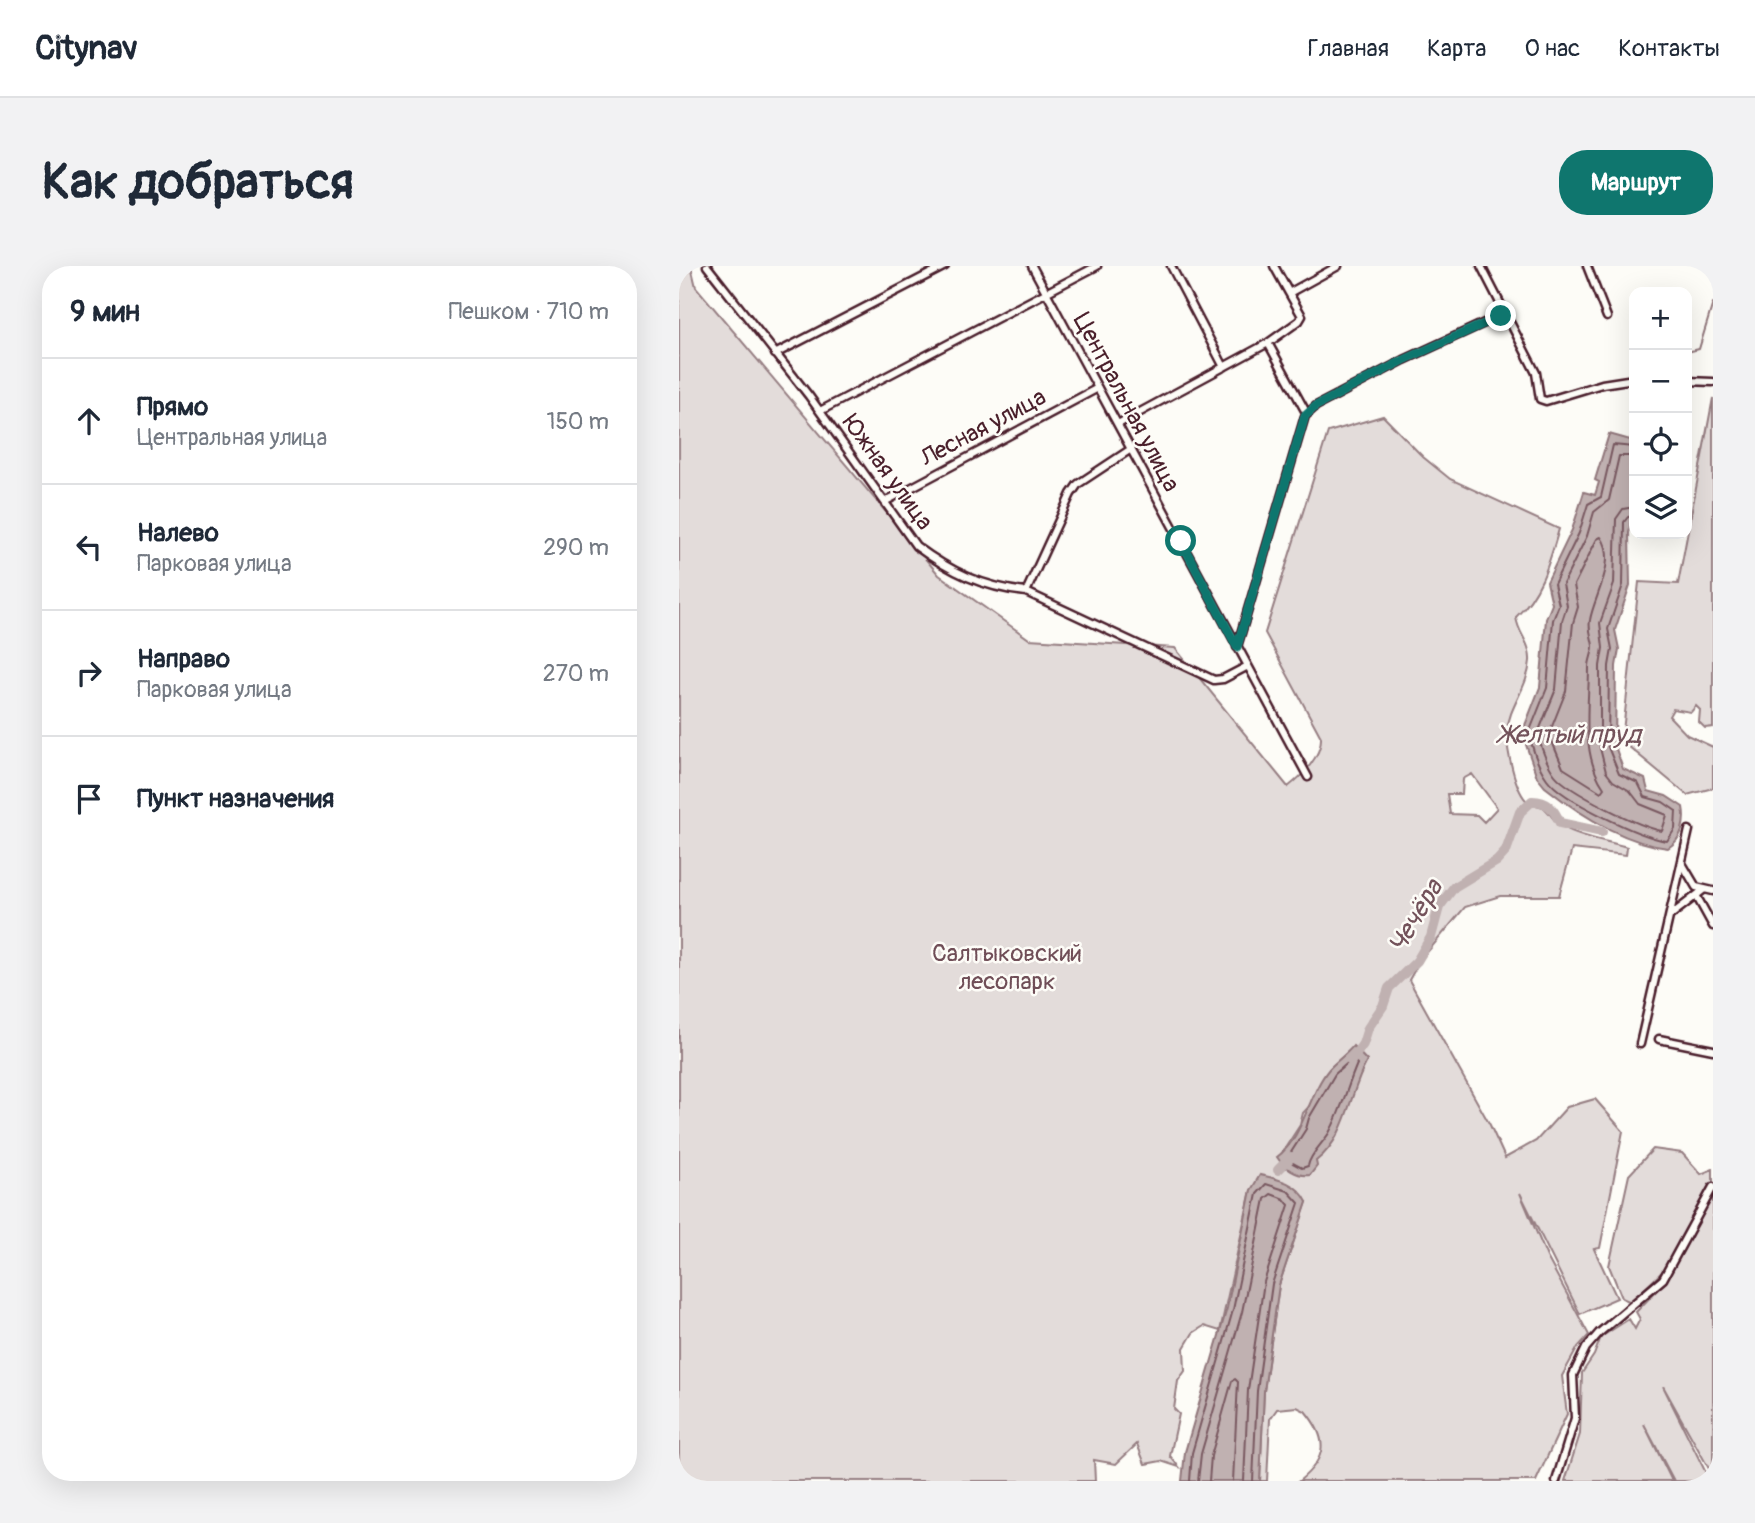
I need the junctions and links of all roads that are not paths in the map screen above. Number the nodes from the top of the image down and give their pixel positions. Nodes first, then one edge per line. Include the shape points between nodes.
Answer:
1 (945, 266) edge
2 (1032, 266) edge
3 (1097, 266) edge
4 (1171, 266) edge
5 (1274, 266) edge
6 (1338, 266) edge
7 (1481, 266) edge
8 (1587, 266) edge
9 (709, 267) edge
10 (1047, 293) junction
11 (1289, 293) junction
12 (1506, 313) junction
13 (1607, 317) dead end
14 (1268, 343) junction
15 (775, 354) junction
16 (1224, 367) junction
17 (1629, 380) edge
18 (1692, 381) edge
19 (1713, 382) edge
20 (1098, 388) junction
21 (821, 411) junction
22 (1307, 414) junction
23 (1118, 424) junction
24 (1131, 449) junction
25 (886, 501) junction
26 (1026, 592) junction
27 (1237, 647) junction
28 (1246, 667) junction
29 (1308, 778) dead end
30 (1689, 830) dead end
31 (1683, 864) junction
32 (1713, 891) edge
33 (1699, 894) junction
34 (1668, 918) junction
35 (1713, 926) edge
36 (1659, 1039) dead end
37 (1640, 1044) dead end
38 (1713, 1050) edge
39 (1713, 1187) edge
40 (1556, 1481) edge

1 - 15 street
2 - 10 street, Центральная улица
3 - 10 street
4 - 16 street
5 - 11 street
6 - 11 street
7 - 12 street
8 - 13 street
9 - 15 street, Южная улица
10 - 20 street, Центральная улица
10 - 21 street
11 - 14 street via 1302,316
12 - 17 street via 1536,373 1540,399
12 - 22 street via 1404,360
14 - 16 street
14 - 22 street
15 - 21 street, Южная улица
16 - 23 street
18 - 19 street
20 - 23 street, Центральная улица
20 - 25 street, Лесная улица
21 - 25 street, Южная улица
22 - 27 street
23 - 24 street, Центральная улица
24 - 26 street via 1070,494
24 - 27 street, Центральная улица
25 - 26 street, Южная улица via 916,546 934,560 992,589
26 - 28 street, Южная улица via 1214,680
27 - 28 street, Центральная улица
28 - 29 street, Центральная улица
30 - 31 street
31 - 33 street
31 - 34 street
32 - 33 street
33 - 34 street
33 - 35 street
34 - 37 street
36 - 38 street
39 - 40 street via 1663,1279 1586,1348 1573,1375 1574,1418

